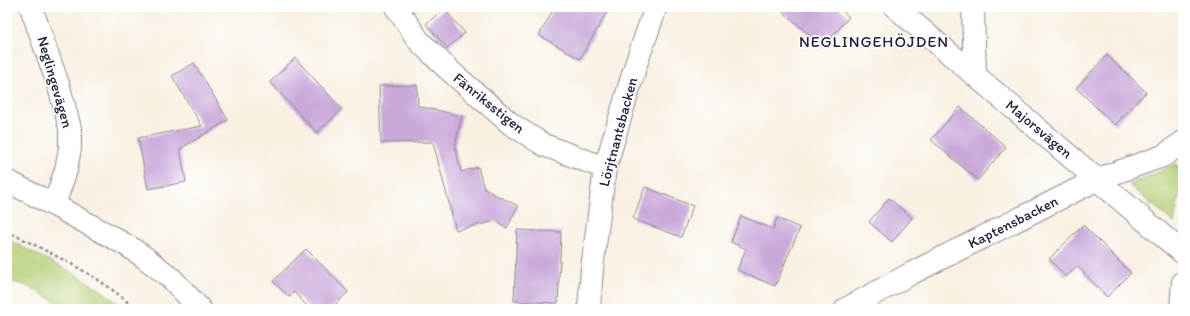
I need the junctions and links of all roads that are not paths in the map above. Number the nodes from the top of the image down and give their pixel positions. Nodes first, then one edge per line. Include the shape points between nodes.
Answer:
1 (31, 7) edge
2 (396, 7) edge
3 (656, 7) edge
4 (895, 7) edge
5 (973, 7) edge
6 (975, 74) junction
7 (1183, 142) edge
8 (605, 168) junction
9 (1098, 179) junction
10 (7, 181) edge
11 (54, 205) junction
12 (1183, 253) edge
13 (1183, 282) edge
14 (200, 309) edge
15 (589, 309) edge
16 (846, 309) edge
17 (1181, 309) edge

1 - 11 street, Neglingevägen via 59,87 70,128 66,170
2 - 8 street, Fänriksstigen via 419,40 511,124 544,145
3 - 8 street, Lörjtnantsbacken
4 - 6 street, Majorsvägen
5 - 6 street
6 - 9 street, Majorsvägen
7 - 9 street, Kaptensbacken via 1163,156
8 - 15 street, Lörjtnantsbacken
9 - 12 street, Majorsvägen
9 - 16 street, Kaptensbacken
10 - 11 street
11 - 14 street via 144,257 171,278
13 - 17 street

